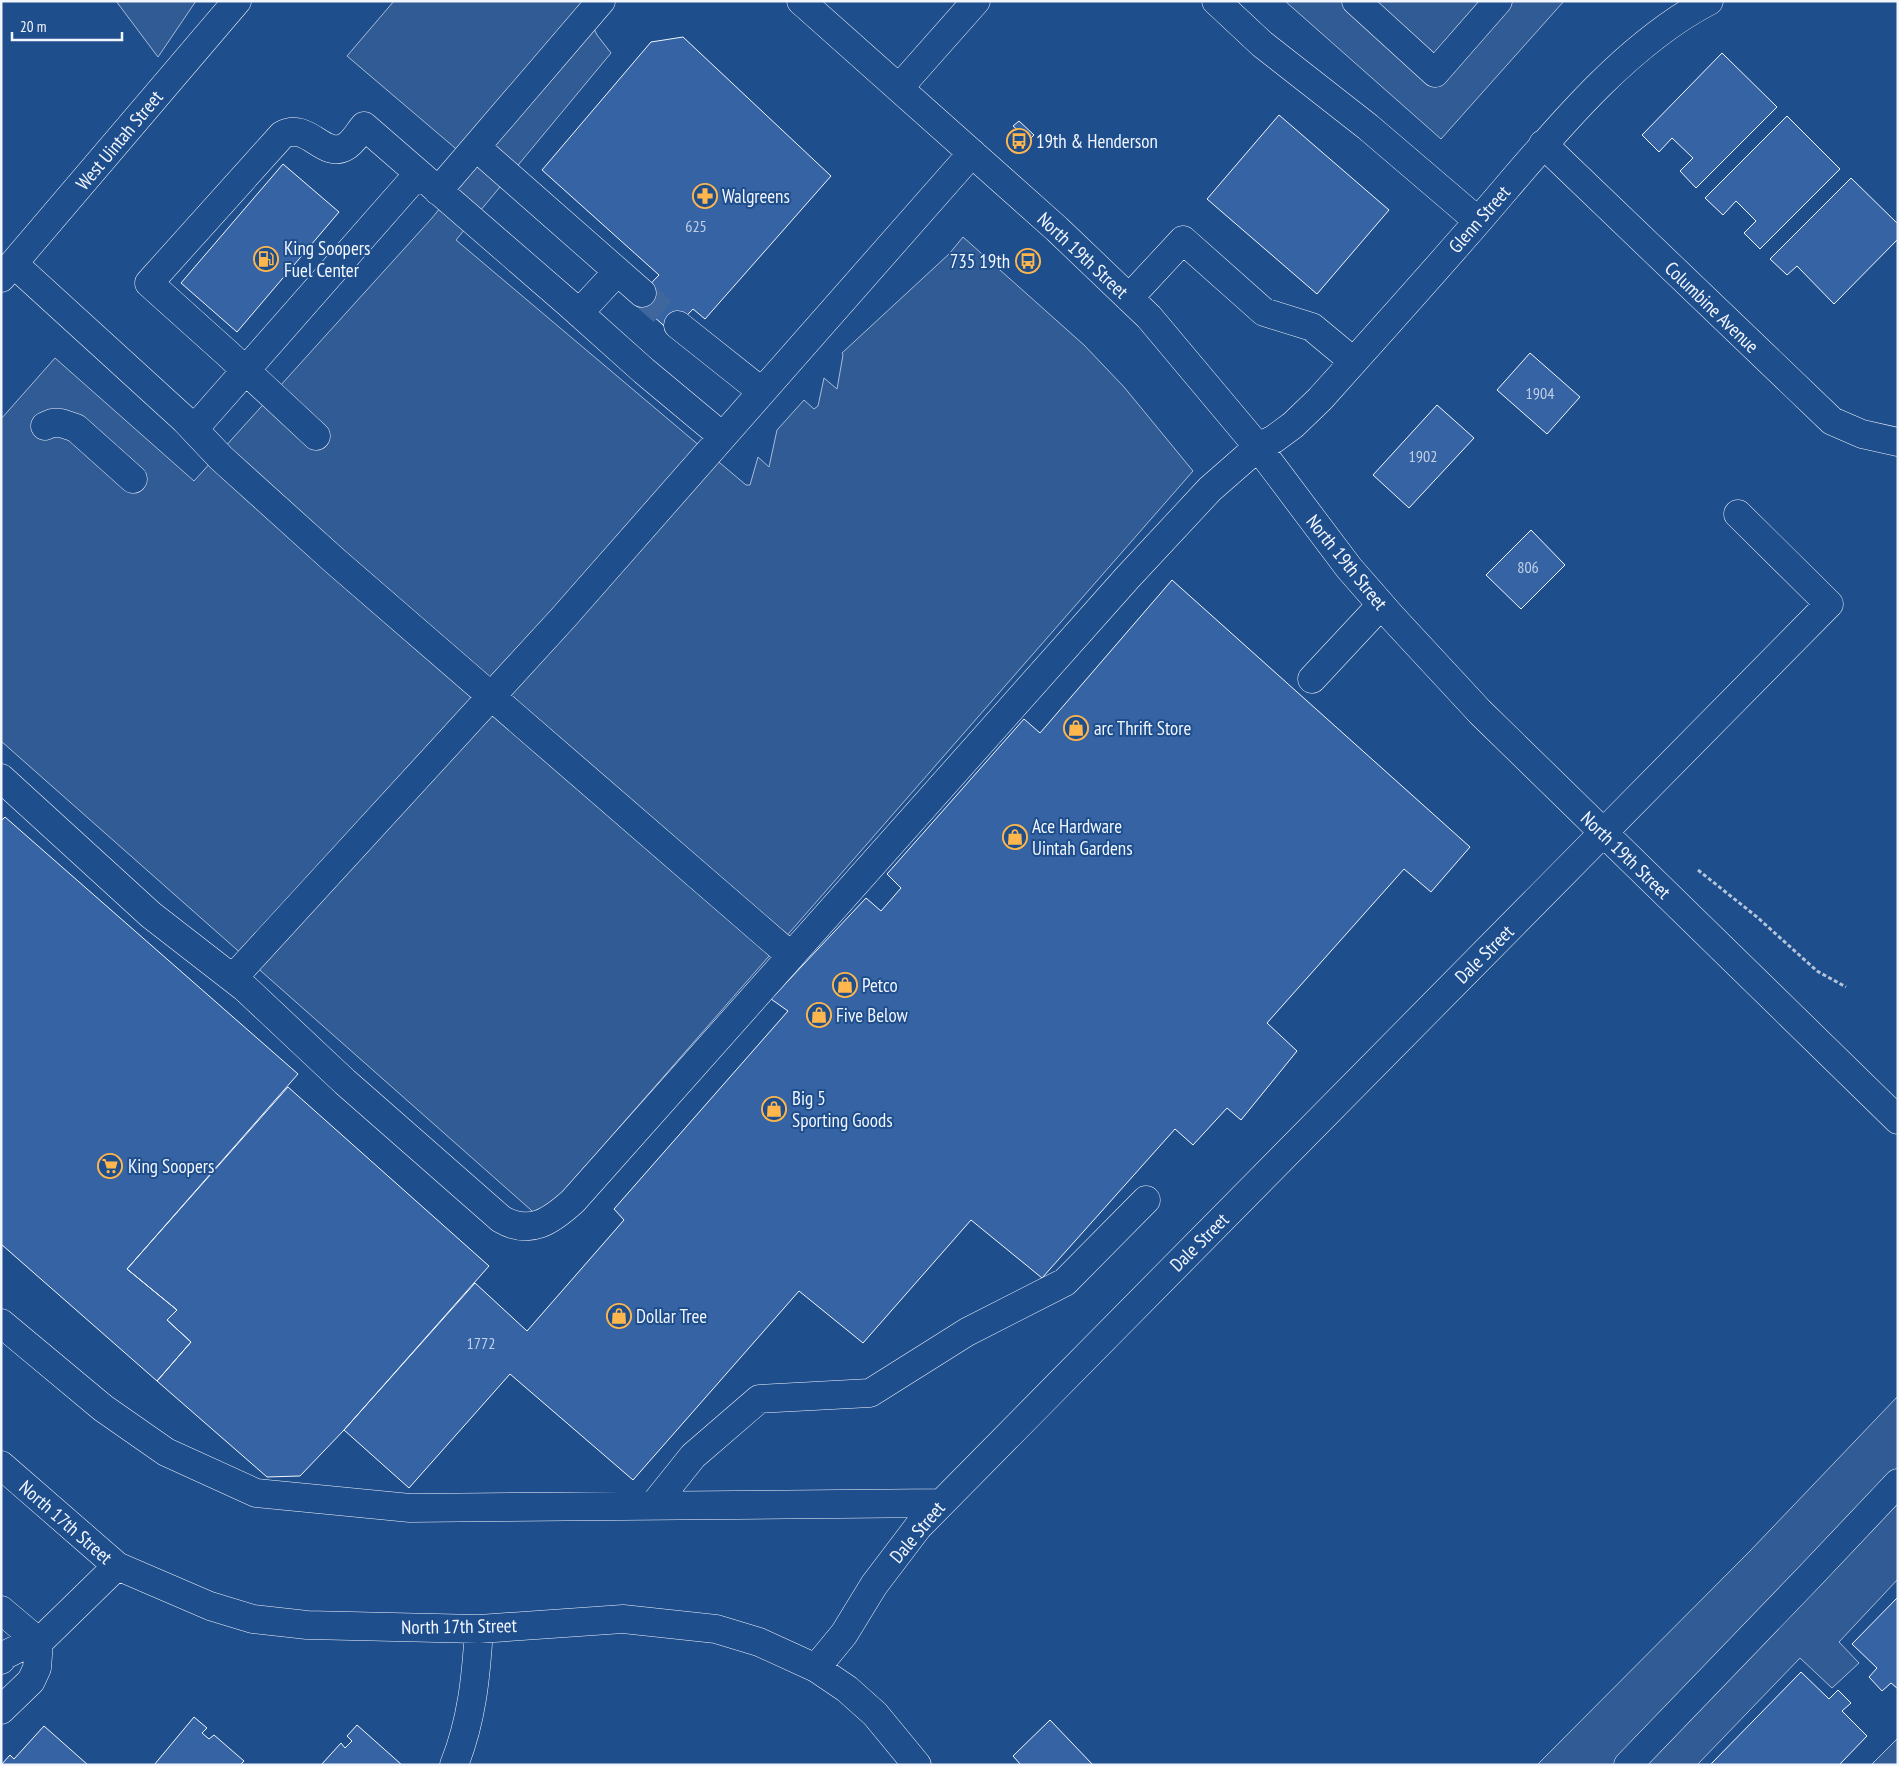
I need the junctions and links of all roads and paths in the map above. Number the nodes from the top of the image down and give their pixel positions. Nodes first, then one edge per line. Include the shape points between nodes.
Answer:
1 (237, 1) edge
2 (601, 1) edge
3 (801, 1) edge
4 (976, 1) edge
5 (1216, 1) edge
6 (1356, 1) edge
7 (1498, 1) edge
8 (1708, 1) edge
9 (899, 88) junction
10 (1543, 144) junction
11 (476, 147) junction
12 (972, 153) junction
13 (428, 183) junction
14 (1478, 221) junction
15 (8, 271) edge
16 (617, 272) junction
17 (642, 294) tunnel mouth
18 (1129, 298) junction
19 (579, 313) junction
20 (678, 324) tunnel mouth
21 (1353, 362) junction
22 (246, 371) junction
23 (761, 391) junction
24 (45, 426) dead end
25 (194, 429) junction
26 (316, 436) dead end
27 (722, 436) junction
28 (1898, 442) edge
29 (1258, 448) junction
30 (133, 479) dead end
31 (1738, 514) dead end
32 (1381, 605) junction
33 (1312, 679) dead end
34 (492, 697) junction
35 (1, 778) edge
36 (1604, 833) junction
37 (1698, 870) dead end
38 (791, 956) junction
39 (233, 978) junction
40 (1846, 987) dead end
41 (1896, 1115) edge
42 (1146, 1200) dead end
43 (1, 1323) edge
44 (1, 1465) edge
45 (1898, 1483) edge
46 (941, 1503) junction
47 (654, 1506) junction
48 (117, 1566) junction
49 (1, 1610) edge
50 (480, 1628) junction
51 (39, 1642) junction
52 (1, 1660) edge
53 (816, 1668) junction
54 (1, 1710) edge
55 (454, 1765) edge
56 (917, 1765) edge
57 (1628, 1765) edge

1 - 15 street, West Uintah Street
2 - 11 street
3 - 9 street, North 19th Street
4 - 9 street
5 - 14 street via 1262,44 1368,127
6 - 7 street via 1435,73
8 - 10 street, Glenn Street via 1636,52
9 - 12 street, North 19th Street
10 - 14 street, Glenn Street
10 - 28 street, Columbine Avenue via 1832,421 1862,434
11 - 13 street
11 - 16 street
12 - 18 street, North 19th Street
12 - 23 street
13 - 19 street
13 - 22 street
13 - 22 street via 364,126 350,144 336,150 304,133 289,131 282,135 149,283
14 - 21 street, Glenn Street
15 - 25 street
16 - 17 street
16 - 19 street
18 - 21 street via 1183,240 1264,312 1312,327
18 - 29 street, North 19th Street via 1173,344
19 - 27 street
20 - 23 street
21 - 29 street, Glenn Street via 1293,425
22 - 25 street
22 - 26 street
23 - 27 street
24 - 30 street via 61,423 76,428
25 - 34 street via 221,458 334,561
27 - 34 street
29 - 32 street, North 19th Street
29 - 38 street, Glenn Street via 1210,489 1155,548
31 - 36 street, Dale Street via 1829,604
32 - 33 street
32 - 36 street, North 19th Street via 1480,712
34 - 38 street
34 - 39 street
35 - 39 street, Glenn Street via 151,914
36 - 41 street, North 19th Street
36 - 46 street, Dale Street
37 - 40 path via 1757,916 1817,971
38 - 39 street, Glenn Street via 573,1201 559,1214 532,1227 519,1227 501,1219
42 - 47 street via 1066,1282 967,1332 870,1393 759,1399 693,1456
43 - 47 street via 104,1408 166,1452 256,1493 410,1508
44 - 48 street, North 17th Street
45 - 57 street
46 - 47 street
46 - 53 street, Dale Street via 918,1527 844,1634
48 - 50 street, North 17th Street via 210,1606 253,1619 307,1625
48 - 51 street
49 - 51 street
50 - 53 street, North 17th Street via 623,1618 716,1629 759,1642
50 - 55 street via 476,1685 465,1738
51 - 52 street via 19,1648
51 - 54 street via 37,1668 31,1681
53 - 56 street, North 17th Street via 875,1714

